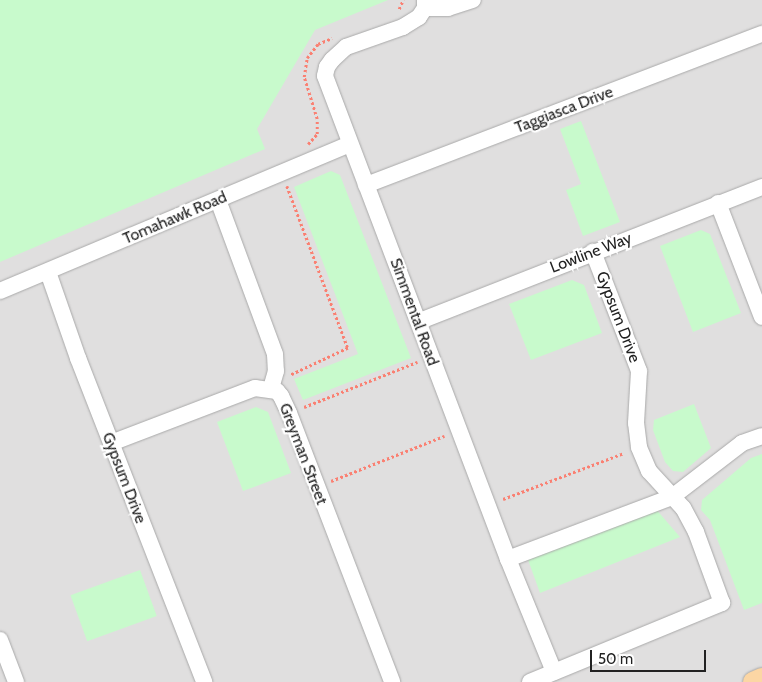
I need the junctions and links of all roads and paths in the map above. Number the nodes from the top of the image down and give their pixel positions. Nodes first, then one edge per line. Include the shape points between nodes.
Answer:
1 (403, 0) edge
2 (473, 0) edge
3 (425, 4) edge
4 (397, 12) dead end
5 (762, 34) edge
6 (334, 37) dead end
7 (350, 144) junction
8 (304, 148) dead end
9 (282, 172) junction
10 (366, 185) junction
11 (762, 187) edge
12 (218, 200) junction
13 (718, 204) junction
14 (593, 252) junction
15 (48, 272) junction
16 (0, 291) edge
17 (762, 317) edge
18 (420, 321) junction
19 (431, 356) junction
20 (299, 370) dead end
21 (271, 389) junction
22 (289, 413) junction
23 (459, 430) junction
24 (762, 436) edge
25 (110, 443) junction
26 (640, 447) junction
27 (316, 487) junction
28 (672, 497) junction
29 (487, 505) junction
30 (508, 558) junction
31 (0, 640) edge
32 (554, 672) junction
33 (762, 678) edge
34 (16, 682) edge
35 (204, 682) edge
36 (392, 682) edge
37 (530, 682) edge
38 (753, 682) edge

1 - 4 path
2 - 3 street via 448,8
3 - 7 street, Simmental Road via 419,18 346,47 327,67 325,76
5 - 10 street, Taggiasca Drive
6 - 8 path via 318,44 307,58 304,78 317,119 317,134
7 - 9 street, Tomahawk Road
7 - 10 street, Simmental Road
9 - 12 street, Tomahawk Road
9 - 20 path via 348,348
10 - 18 street, Simmental Road
11 - 13 street, Lowline Way
12 - 15 street, Tomahawk Road
12 - 21 street via 275,354 276,371
13 - 14 street, Lowline Way
13 - 17 street
14 - 18 street, Lowline Way
14 - 26 street, Gypsum Drive via 639,371 636,424
15 - 16 street, Tomahawk Road
15 - 25 street, Gypsum Drive
18 - 19 street, Simmental Road
19 - 22 path
19 - 23 street, Simmental Road
21 - 22 street, Greyman Street via 282,396
21 - 25 street, Greyman Street via 255,388
22 - 27 street, Greyman Street
23 - 27 path
23 - 29 street, Simmental Road
24 - 28 street via 742,444
25 - 35 street, Gypsum Drive
26 - 28 street, Gypsum Drive via 649,471
26 - 29 path
27 - 36 street, Greyman Street
28 - 30 street
28 - 32 street, Gypsum Drive via 683,508 696,532 722,603
29 - 30 street, Simmental Road
30 - 32 street, Simmental Road
31 - 34 street
32 - 37 street, Gypsum Drive
33 - 38 main road

